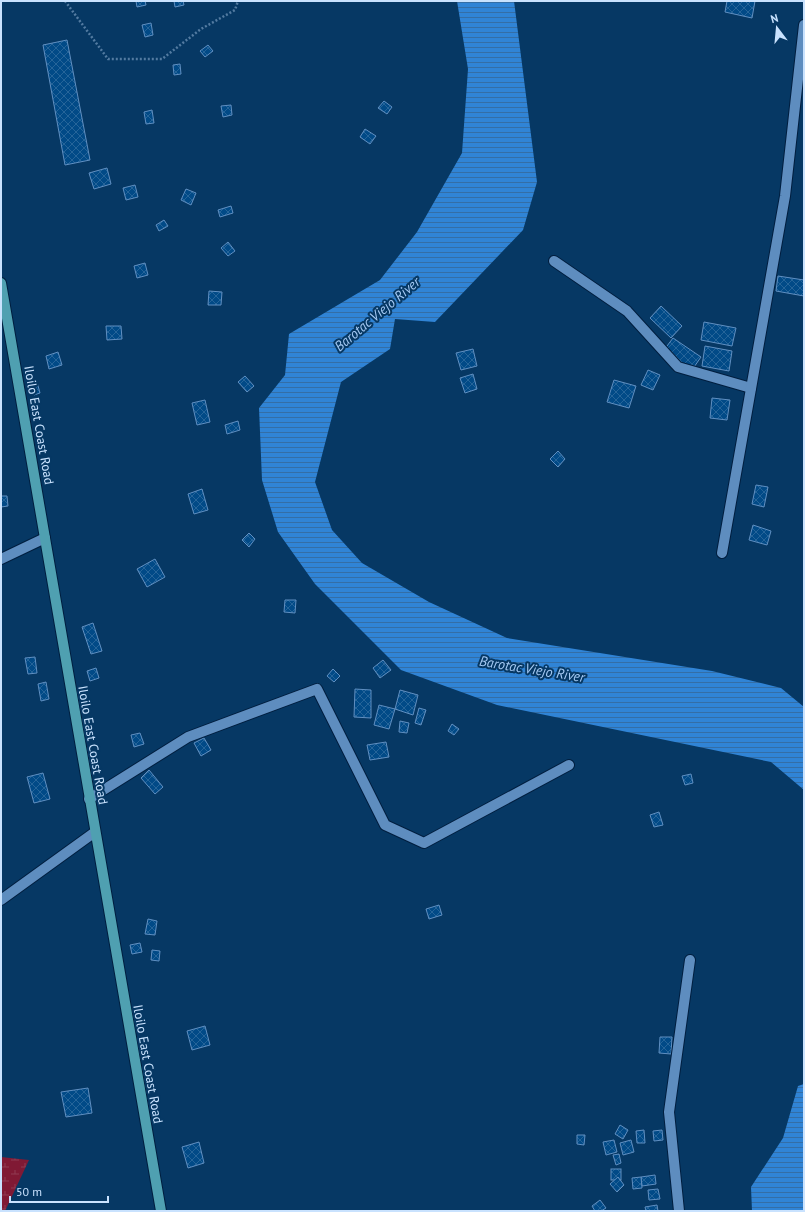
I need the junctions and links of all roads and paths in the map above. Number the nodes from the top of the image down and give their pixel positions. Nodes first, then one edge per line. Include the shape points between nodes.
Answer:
1 (65, 1) edge
2 (238, 1) edge
3 (804, 25) edge
4 (554, 261) dead end
5 (1, 283) edge
6 (751, 388) junction
7 (45, 538) junction
8 (722, 553) dead end
9 (1, 559) edge
10 (569, 765) dead end
11 (89, 799) junction
12 (95, 832) junction
13 (1, 900) edge
14 (690, 960) dead end
15 (161, 1211) edge
16 (679, 1211) edge

1 - 2 path via 108,59 162,59 201,29 235,10
3 - 6 street via 785,196
4 - 6 street via 626,311 678,367
5 - 7 main road, Iloilo East Coast Road
6 - 8 street
7 - 9 street
7 - 11 main road, Iloilo East Coast Road
10 - 11 street via 424,843 385,825 317,688 188,737
11 - 12 main road, Iloilo East Coast Road
12 - 13 street
12 - 15 main road, Iloilo East Coast Road
14 - 16 street via 669,1112

